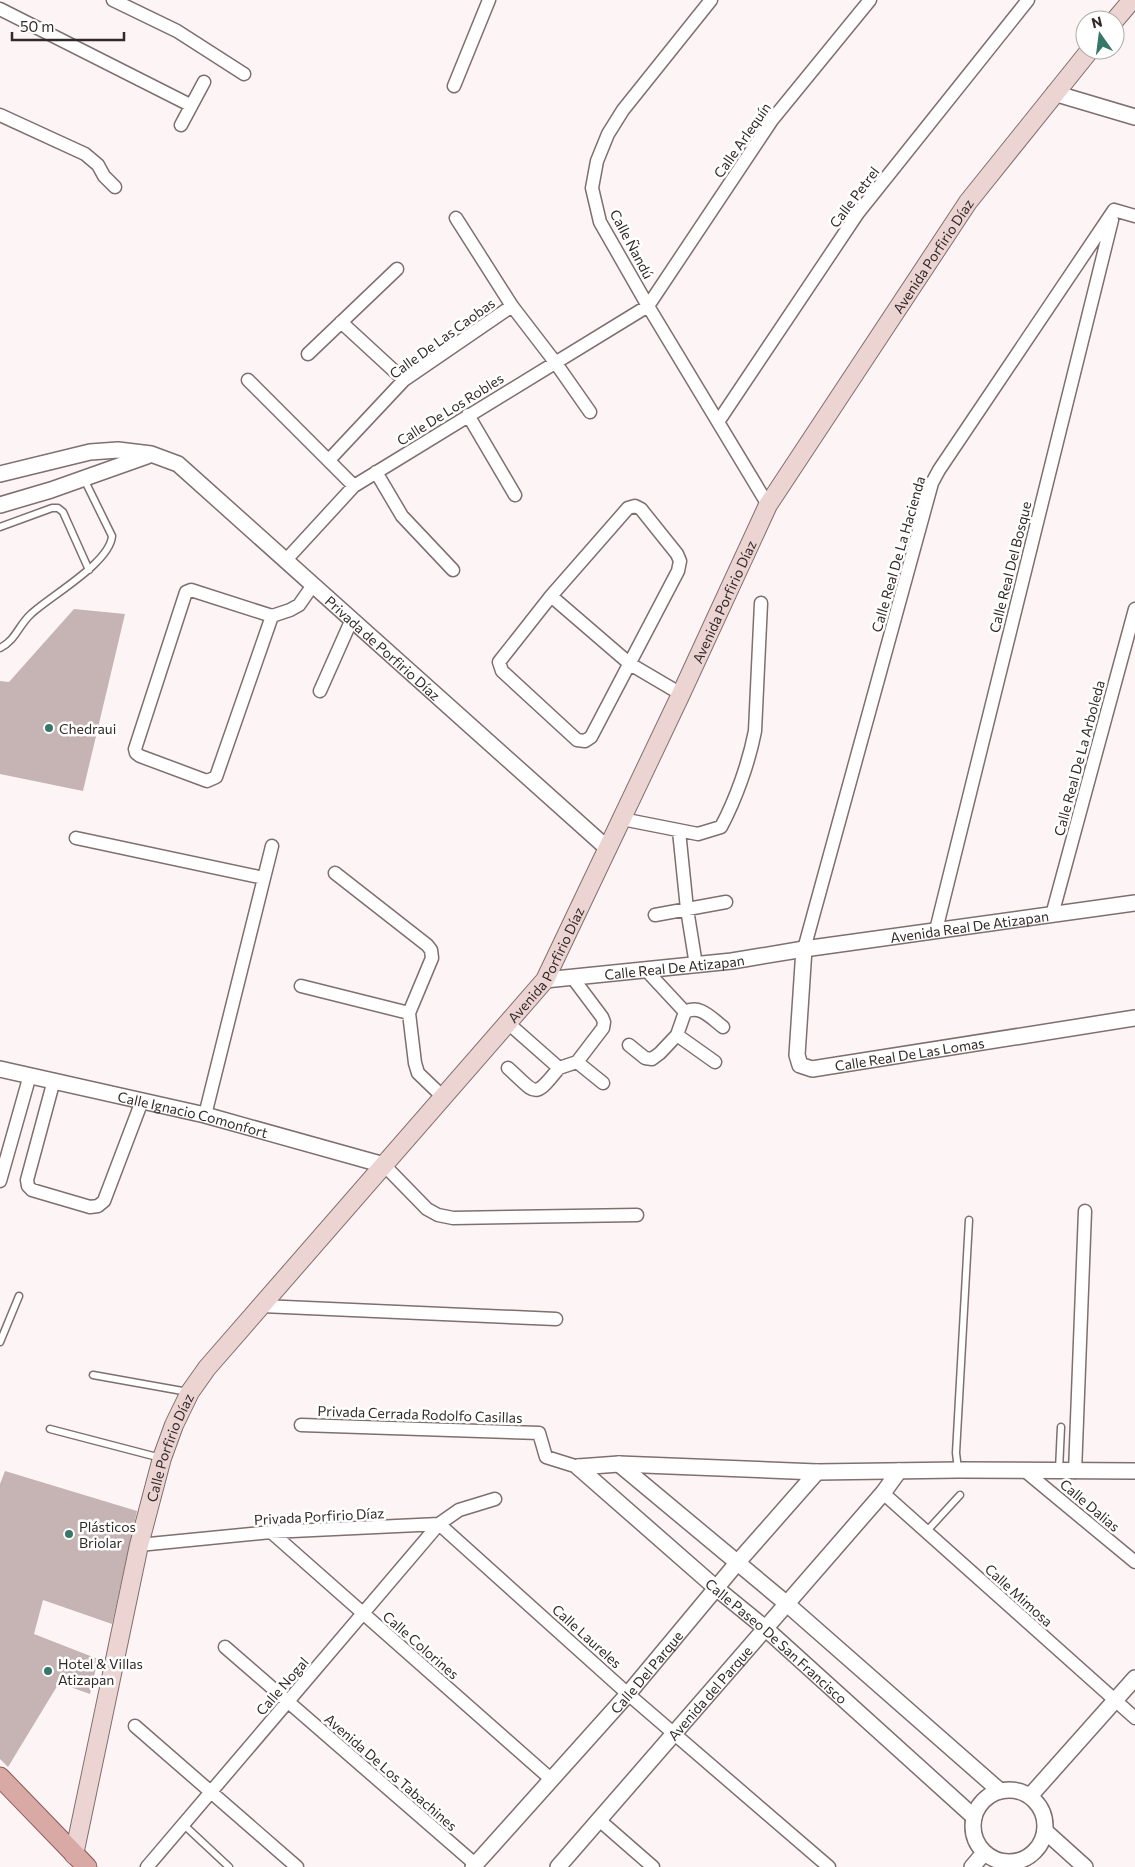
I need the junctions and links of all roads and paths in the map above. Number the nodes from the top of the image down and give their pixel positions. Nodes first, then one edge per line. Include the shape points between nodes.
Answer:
1 (113, 0) edge
2 (489, 0) edge
3 (711, 0) edge
4 (870, 0) edge
5 (1028, 0) edge
6 (1132, 0) edge
7 (0, 9) edge
8 (1124, 10) edge
9 (1082, 60) edge
10 (244, 74) dead end
11 (204, 82) dead end
12 (454, 86) dead end
13 (1054, 93) junction
14 (190, 105) junction
15 (0, 115) edge
16 (1135, 117) edge
17 (181, 125) dead end
18 (115, 187) dead end
19 (1114, 210) junction
20 (1135, 216) edge
21 (456, 218) dead end
22 (397, 269) dead end
23 (512, 306) junction
24 (648, 306) junction
25 (341, 322) junction
26 (308, 354) dead end
27 (555, 362) junction
28 (248, 380) dead end
29 (404, 380) junction
30 (590, 412) dead end
31 (468, 415) junction
32 (718, 422) junction
33 (151, 454) junction
34 (329, 460) junction
35 (44, 462) junction
36 (376, 472) junction
37 (0, 474) edge
38 (83, 478) junction
39 (354, 486) junction
40 (50, 490) junction
41 (515, 494) dead end
42 (0, 505) edge
43 (768, 505) junction
44 (0, 527) edge
45 (286, 560) junction
46 (89, 570) junction
47 (452, 570) dead end
48 (313, 584) junction
49 (551, 596) junction
50 (761, 603) dead end
51 (1135, 609) edge
52 (272, 616) junction
53 (352, 620) junction
54 (0, 648) edge
55 (630, 664) junction
56 (320, 691) dead end
57 (681, 694) junction
58 (622, 819) junction
59 (679, 831) junction
60 (76, 838) dead end
61 (272, 846) dead end
62 (608, 849) junction
63 (336, 873) dead end
64 (264, 878) junction
65 (726, 902) dead end
66 (1135, 903) edge
67 (687, 909) junction
68 (655, 915) dead end
69 (1052, 915) junction
70 (936, 930) junction
71 (804, 949) junction
72 (696, 964) junction
73 (646, 970) junction
74 (572, 977) junction
75 (545, 980) junction
76 (301, 986) dead end
77 (685, 1012) junction
78 (409, 1013) junction
79 (1135, 1018) edge
80 (508, 1023) junction
81 (723, 1028) dead end
82 (677, 1035) junction
83 (629, 1045) dead end
84 (577, 1062) junction
85 (715, 1062) dead end
86 (508, 1068) dead end
87 (559, 1068) junction
88 (0, 1069) edge
89 (30, 1075) junction
90 (54, 1080) junction
91 (603, 1083) dead end
92 (443, 1097) junction
93 (142, 1100) junction
94 (205, 1115) junction
95 (384, 1164) junction
96 (0, 1181) edge
97 (1086, 1211) dead end
98 (637, 1215) dead end
99 (969, 1220) dead end
100 (18, 1296) dead end
101 (262, 1306) junction
102 (556, 1319) dead end
103 (0, 1342) edge
104 (93, 1375) dead end
105 (190, 1392) junction
106 (301, 1425) dead end
107 (1061, 1427) dead end
108 (50, 1429) dead end
109 (162, 1458) junction
110 (619, 1464) junction
111 (578, 1467) junction
112 (958, 1470) junction
113 (899, 1471) junction
114 (1025, 1471) junction
115 (1135, 1471) edge
116 (817, 1472) junction
117 (1059, 1472) junction
118 (1075, 1472) junction
119 (883, 1494) junction
120 (960, 1495) dead end
121 (495, 1499) dead end
122 (440, 1524) junction
123 (271, 1532) junction
124 (926, 1532) junction
125 (138, 1545) junction
126 (1135, 1562) edge
127 (737, 1563) junction
128 (716, 1588) junction
129 (787, 1604) junction
130 (364, 1614) junction
131 (765, 1628) junction
132 (225, 1647) dead end
133 (1135, 1678) edge
134 (628, 1694) junction
135 (1115, 1701) junction
136 (287, 1702) junction
137 (1135, 1718) edge
138 (136, 1726) dead end
139 (673, 1733) junction
140 (0, 1777) edge
141 (552, 1780) junction
142 (1000, 1791) junction
143 (211, 1792) junction
144 (1030, 1796) junction
145 (974, 1817) junction
146 (598, 1820) junction
147 (184, 1825) junction
148 (1045, 1831) junction
149 (984, 1852) junction
150 (80, 1861) edge
151 (1030, 1863) edge
152 (474, 1866) edge
153 (147, 1867) edge
154 (229, 1867) edge
155 (297, 1867) edge
156 (558, 1867) edge
157 (653, 1867) edge
158 (829, 1867) edge
159 (972, 1867) edge
160 (1085, 1867) edge

1 - 10 street via 177,31
2 - 12 street
3 - 24 street, Calle Ñandú via 622,110 597,161 592,188 600,222
4 - 24 street, Calle Arlequín via 772,120
5 - 32 street, Calle Petrel via 858,213
6 - 8 main road
7 - 14 street
9 - 13 main road, Avenida Porfirio Díaz
11 - 14 street
13 - 16 street
13 - 43 main road, Avenida Porfirio Díaz via 968,202
14 - 17 street
15 - 18 street via 85,154
19 - 20 street
19 - 70 street, Calle Real Del Bosque
19 - 71 street, Calle Real De La Hacienda via 932,483
21 - 23 street
22 - 25 street
23 - 27 street
23 - 29 street, Calle De Las Caobas
24 - 27 street, Calle De Los Robles
24 - 32 street, Calle Ñandú
25 - 26 street
25 - 29 street
27 - 30 street
27 - 31 street, Calle De Los Robles
28 - 34 street
29 - 34 street, Calle De Las Caobas
31 - 36 street, Calle De Los Robles
31 - 41 street
32 - 43 street, Calle Ñandú
33 - 35 street, Privada de Porfirio Díaz via 118,450 90,452
33 - 38 street
33 - 45 street, Privada de Porfirio Díaz via 178,464
34 - 39 street
35 - 37 street, Privada de Porfirio Díaz
35 - 40 street via 57,474 57,481
36 - 39 street, Calle De Los Robles
36 - 47 street via 402,516
38 - 40 street
38 - 46 lane via 112,536 109,545
39 - 45 street, Calle De Los Robles
40 - 42 street
43 - 57 main road, Avenida Porfirio Díaz
44 - 46 lane via 58,508 63,512
45 - 48 street, Privada de Porfirio Díaz
46 - 54 lane via 31,614 13,640
48 - 52 street via 299,605
48 - 53 street, Privada de Porfirio Díaz
49 - 55 street
49 - 55 street via 499,662 502,671 577,740 585,741 591,737
49 - 55 street via 628,508 635,506 641,509 680,562
50 - 59 street via 752,748 721,827 698,834
51 - 69 street, Calle Real De La Arboleda
52 - 52 street via 191,590 186,592 136,754 207,781 216,778
53 - 56 street
53 - 62 street, Privada de Porfirio Díaz
55 - 57 street
57 - 58 main road, Avenida Porfirio Díaz
58 - 59 street
58 - 62 main road, Avenida Porfirio Díaz
59 - 67 street
60 - 64 street
61 - 64 street
62 - 75 main road, Avenida Porfirio Díaz
63 - 78 street via 431,950 432,958
64 - 94 street
65 - 67 street
66 - 69 street, Avenida Real De Atizapan
67 - 68 street
67 - 72 street
69 - 70 street, Avenida Real De Atizapan
70 - 71 street, Avenida Real De Atizapan
71 - 72 street, Calle Real De Atizapan
71 - 79 street, Calle Real De Las Lomas via 797,1055 800,1065 812,1068
72 - 73 street, Calle Real De Atizapan
73 - 74 street, Calle Real De Atizapan
73 - 77 street
74 - 75 street, Calle Real De Atizapan
74 - 84 street via 604,1022 603,1028
75 - 80 main road, Avenida Porfirio Díaz
76 - 78 street
77 - 81 street via 699,1009
77 - 82 street
78 - 92 street via 418,1073
80 - 87 street
80 - 92 main road, Avenida Porfirio Díaz
82 - 83 street via 652,1059 644,1058
82 - 85 street
84 - 87 street
84 - 91 street
86 - 87 street via 538,1091
88 - 89 street, Calle Ignacio Comonfort
89 - 90 street, Calle Ignacio Comonfort
89 - 96 street
90 - 93 street, Calle Ignacio Comonfort
90 - 93 street via 28,1186 32,1190 90,1207 104,1201
92 - 95 main road, Avenida Porfirio Díaz
93 - 94 street, Calle Ignacio Comonfort
94 - 95 street, Calle Ignacio Comonfort
95 - 98 street via 427,1209 452,1218
95 - 101 main road, Calle Porfirio Díaz
97 - 118 street
99 - 112 lane via 956,1453
100 - 103 lane
101 - 102 street
101 - 105 main road, Calle Porfirio Díaz
104 - 105 lane
105 - 109 main road, Calle Porfirio Díaz
106 - 111 street, Privada Cerrada Rodolfo Casillas via 539,1433 546,1457
107 - 117 lane
108 - 109 lane
109 - 125 main road, Calle Porfirio Díaz
110 - 111 street
110 - 116 street
110 - 127 street
111 - 128 street, Calle Paseo De San Francisco
112 - 113 street
112 - 114 street
113 - 116 street
113 - 119 street, Avenida del Parque
114 - 117 street
114 - 126 street, Calle Dalias
115 - 118 street
116 - 127 street, Calle Del Parque
117 - 118 street
119 - 124 street, Calle Mimosa
119 - 129 street, Avenida del Parque
120 - 124 lane
121 - 122 street via 459,1510
122 - 123 street, Privada Porfirio Díaz
122 - 130 street, Calle Nogal
122 - 134 street, Calle Laureles
123 - 125 street, Privada Porfirio Díaz
123 - 130 street, Calle Colorines
124 - 135 street, Calle Mimosa
125 - 150 main road, Calle Porfirio Díaz
127 - 128 street, Calle Del Parque
127 - 129 street
128 - 131 street, Calle Paseo De San Francisco
128 - 134 street, Calle Del Parque
129 - 131 street, Avenida del Parque
129 - 142 street
130 - 136 street, Calle Nogal
130 - 141 street, Calle Colorines
131 - 139 street, Avenida del Parque
131 - 145 street, Calle Paseo De San Francisco
132 - 136 street, Avenida De Los Tabachines
133 - 135 street
134 - 139 street, Calle Laureles
134 - 141 street, Calle Del Parque
135 - 137 street, Calle Mimosa
135 - 144 street
136 - 143 street, Calle Nogal
136 - 152 street, Avenida De Los Tabachines
138 - 143 street
139 - 146 street, Avenida del Parque
139 - 158 street, Calle Laureles
140 - 150 main road
141 - 152 street, Calle Del Parque
142 - 144 street
142 - 145 street via 988,1797
143 - 147 street, Calle Nogal
143 - 155 street
144 - 148 street via 1043,1812
145 - 149 street via 973,1830
146 - 156 street, Avenida del Parque
146 - 157 street
147 - 153 street, Calle Nogal
147 - 154 lane
148 - 151 street
148 - 160 street
149 - 151 street via 1004,1862
149 - 159 street

